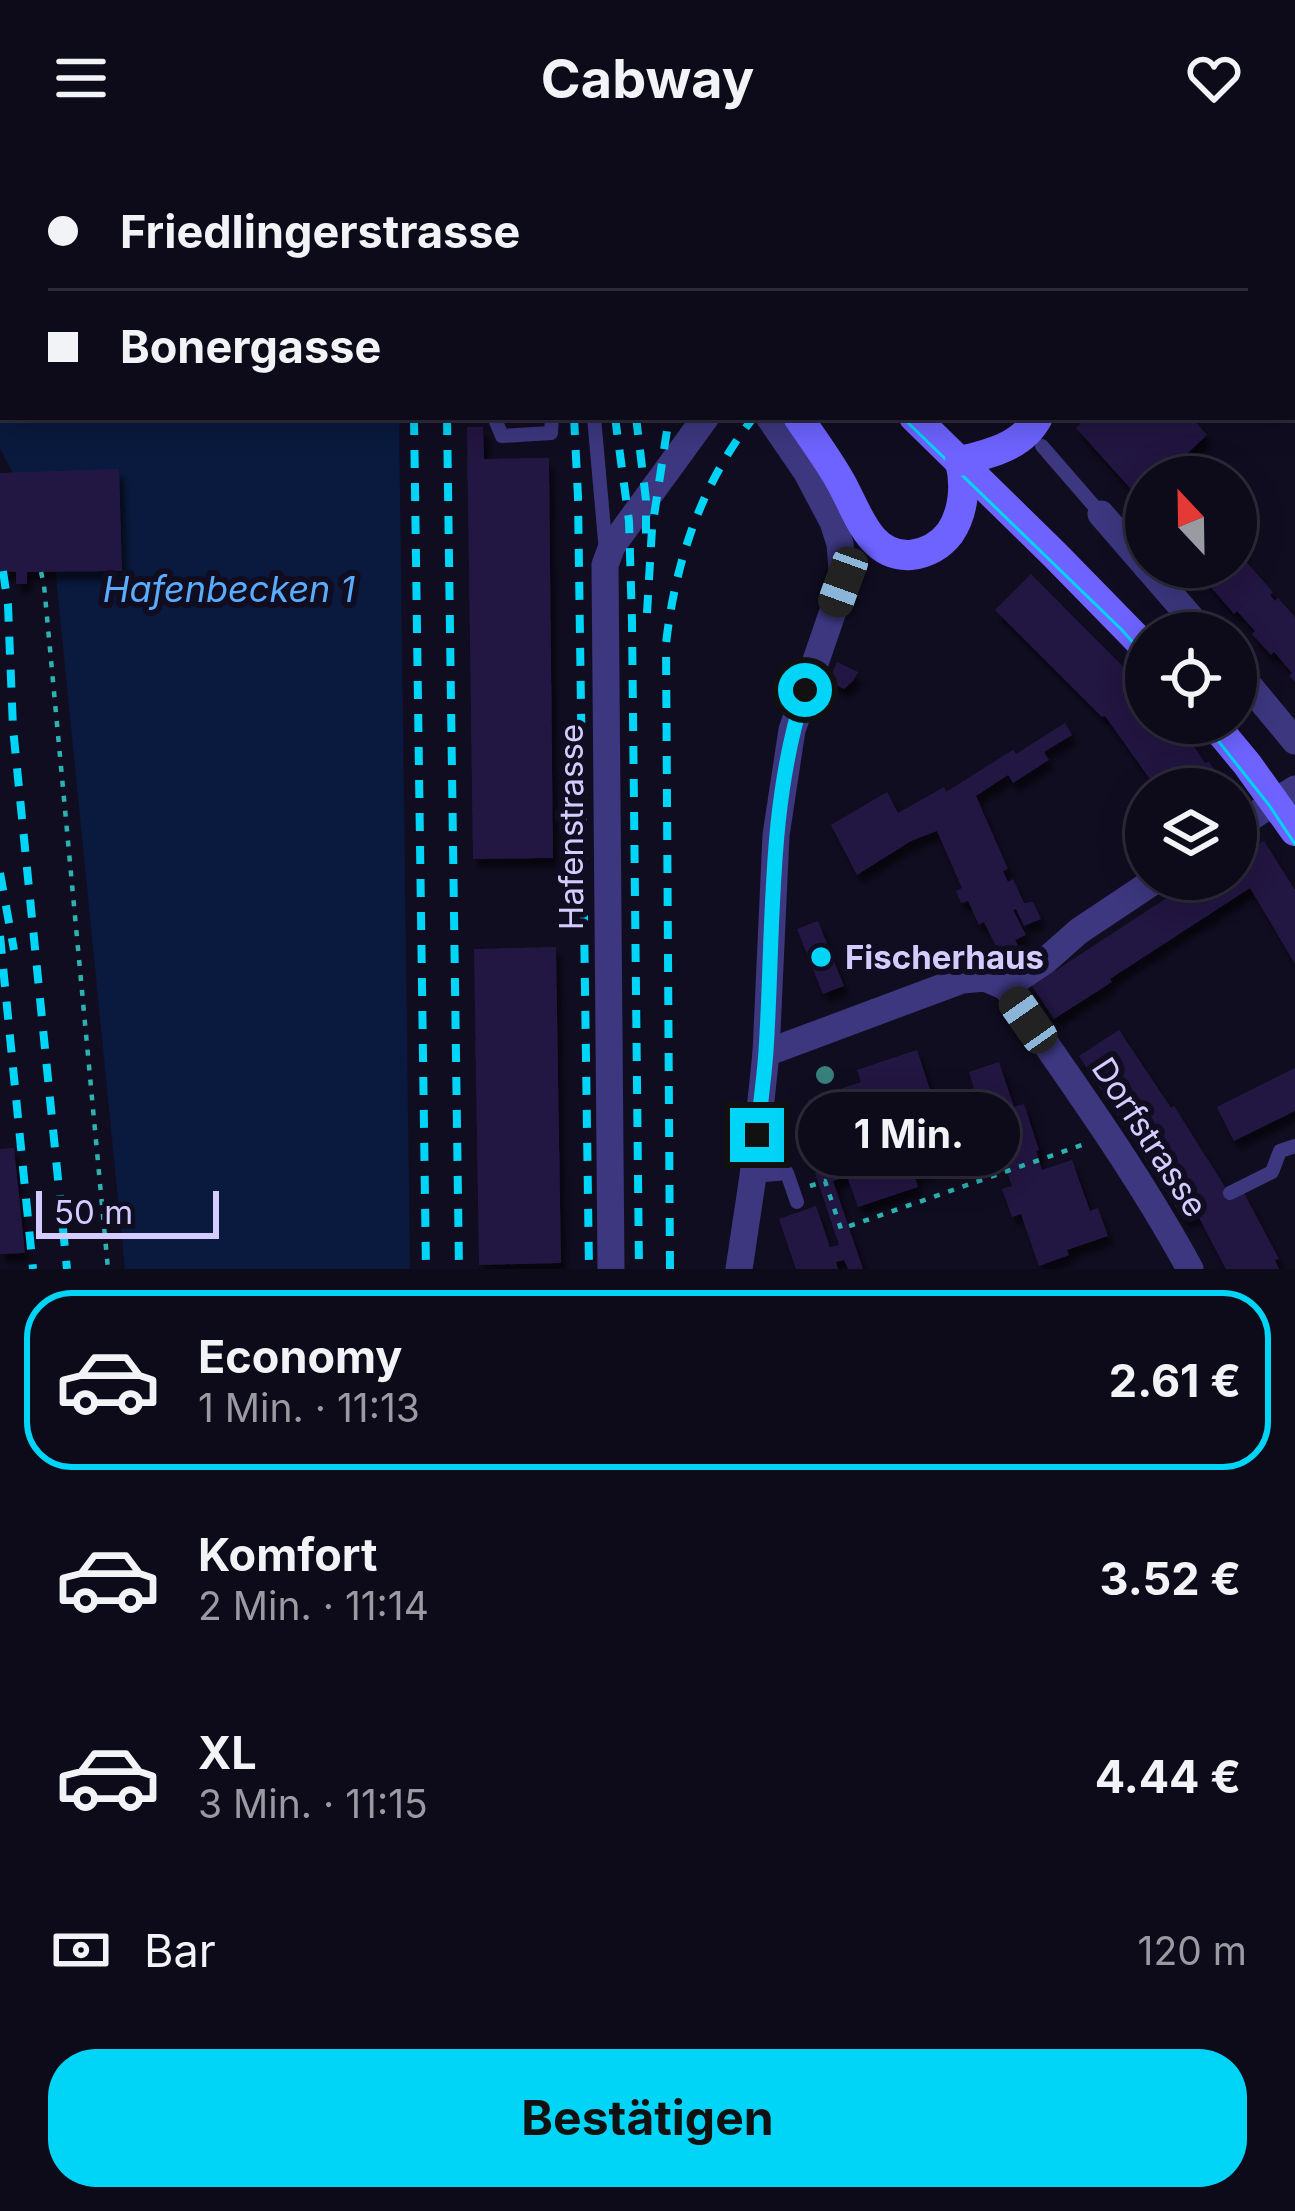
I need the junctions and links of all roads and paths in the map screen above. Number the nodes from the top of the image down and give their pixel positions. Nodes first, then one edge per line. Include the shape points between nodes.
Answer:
1 (495, 420) edge
2 (552, 420) edge
3 (594, 420) edge
4 (704, 420) edge
5 (772, 420) edge
6 (800, 420) edge
7 (917, 420) edge
8 (1040, 432) edge
9 (960, 461) junction
10 (1101, 514) joint
11 (1125, 542) edge
12 (607, 557) junction
13 (40, 572) dead end
14 (1164, 588) edge
15 (1186, 612) edge
16 (1125, 627) edge
17 (1257, 695) edge
18 (1295, 741) edge
19 (1234, 744) edge
20 (1285, 795) edge
21 (1257, 813) edge
22 (1295, 831) edge
23 (1126, 900) edge
24 (1006, 987) junction
25 (766, 1053) junction
26 (1109, 1136) junction
27 (1295, 1146) edge
28 (753, 1176) junction
29 (1230, 1192) dead end
30 (795, 1197) joint
31 (108, 1269) edge
32 (611, 1269) edge
33 (739, 1269) edge
34 (1190, 1269) edge

1 - 2 lane via 502,436 551,433
3 - 12 lane
4 - 12 street
5 - 25 street via 832,522 843,582 792,730 776,836
6 - 9 main road via 867,534 892,554 920,553 947,537 961,508
7 - 9 main road
8 - 9 main road, bridge
8 - 10 lane
9 - 16 main road
10 - 11 street
12 - 32 street, Hafenstrasse
13 - 31 path
14 - 15 street
17 - 18 street
19 - 20 main road
20 - 21 street
20 - 22 main road
23 - 24 street
24 - 25 street via 962,980
24 - 26 street, Dorfstrasse
25 - 28 street
26 - 30 path via 841,1229 825,1181
26 - 34 street, Dorfstrasse via 1173,1219
27 - 29 lane via 1280,1151 1272,1172
28 - 30 lane via 787,1173
28 - 33 street

